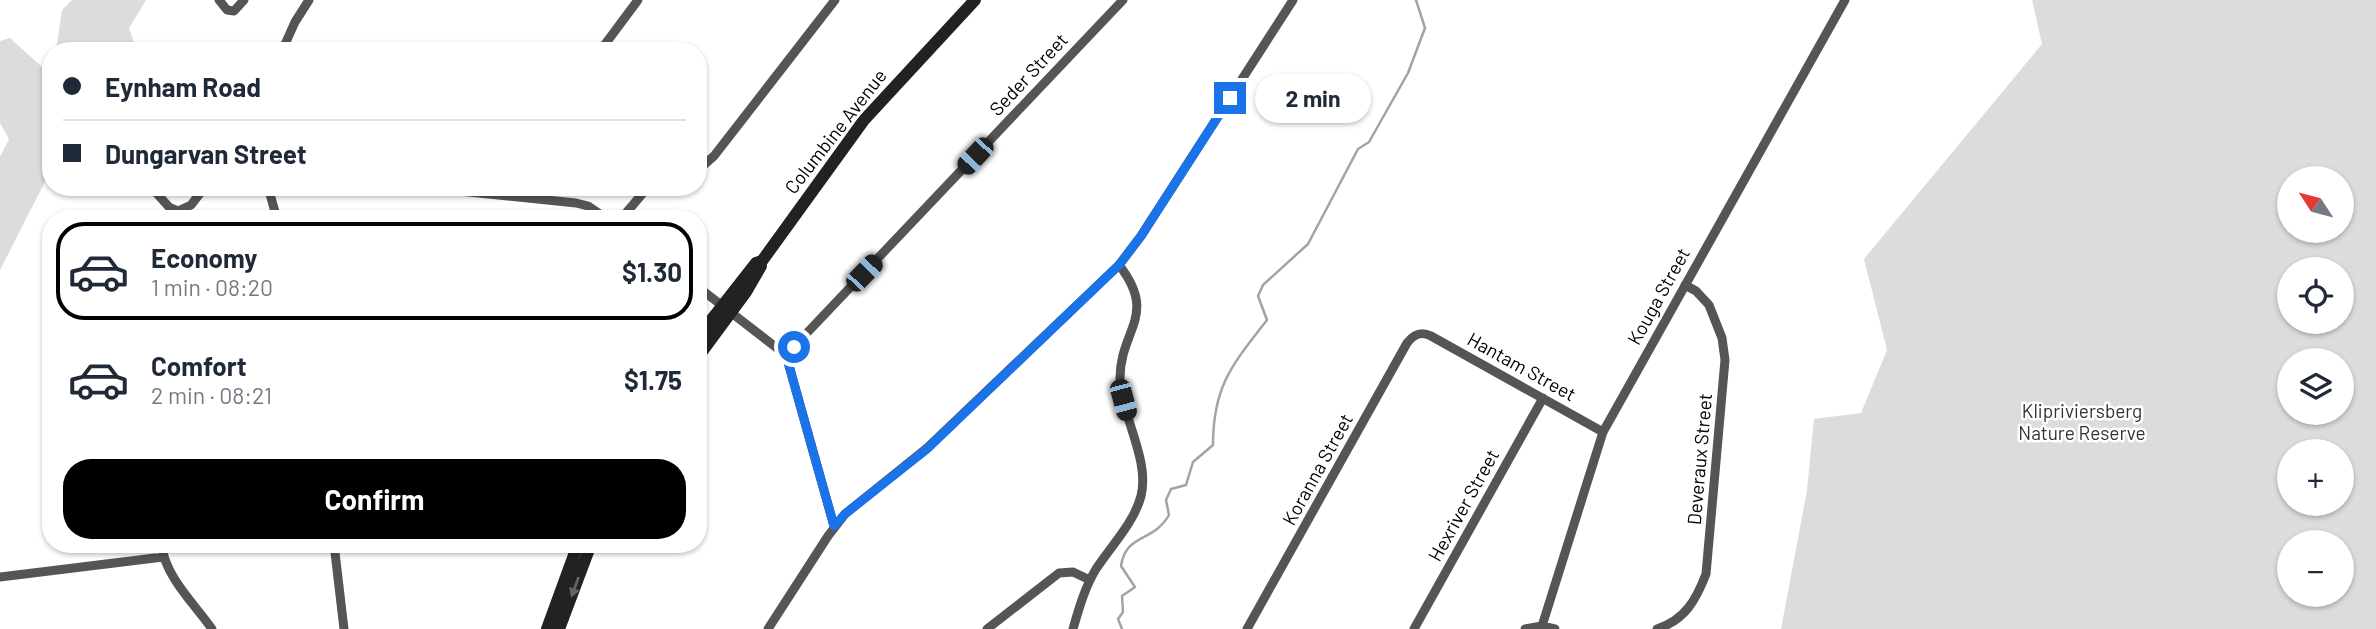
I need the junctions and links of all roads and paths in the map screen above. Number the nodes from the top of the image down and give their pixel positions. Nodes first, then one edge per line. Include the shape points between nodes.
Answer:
1 (219, 0) edge
2 (244, 0) edge
3 (309, 0) edge
4 (638, 0) edge
5 (835, 0) edge
6 (975, 0) edge
7 (1123, 0) edge
8 (1293, 0) edge
9 (1844, 0) edge
10 (285, 42) edge
11 (607, 42) edge
12 (707, 162) edge
13 (159, 196) edge
14 (198, 196) edge
15 (508, 196) edge
16 (640, 196) edge
17 (176, 210) edge
18 (180, 210) edge
19 (594, 210) edge
20 (629, 210) edge
21 (1119, 265) junction
22 (1685, 285) junction
23 (707, 293) edge
24 (728, 309) junction
25 (707, 329) edge
26 (1422, 333) joint
27 (707, 343) edge
28 (786, 355) junction
29 (1544, 398) junction
30 (1603, 432) junction
31 (834, 526) junction
32 (162, 553) edge
33 (335, 553) edge
34 (575, 553) edge
35 (588, 553) edge
36 (163, 557) junction
37 (0, 577) edge
38 (1090, 580) junction
39 (1542, 626) junction
40 (212, 629) edge
41 (344, 629) edge
42 (547, 629) edge
43 (559, 629) edge
44 (768, 629) edge
45 (987, 629) edge
46 (1073, 629) edge
47 (1247, 629) edge
48 (1414, 629) edge
49 (1525, 629) edge
50 (1555, 629) edge
51 (1657, 629) edge

1 - 2 street via 234,11
3 - 10 street
4 - 11 street
5 - 12 street
6 - 24 main road, Columbine Avenue via 864,120
7 - 28 street, Seder Street
8 - 21 street
9 - 22 street, Kouga Street
13 - 17 street
14 - 18 street
15 - 19 street via 576,203
16 - 20 street
21 - 31 street via 927,449
21 - 38 street via 1137,296 1120,376 1142,485 1136,507
22 - 30 street, Kouga Street
22 - 51 street, Deveraux Street via 1705,300 1717,324 1724,348 1723,383 1706,574 1686,612
23 - 24 street
24 - 25 main road, Columbine Avenue
24 - 27 main road, Columbine Avenue
24 - 28 street
26 - 29 street, Hantam Street
26 - 47 street, Koranna Street via 1408,343
28 - 31 street
29 - 30 street, Hantam Street
29 - 48 street, Hexriver Street
30 - 39 street, Kouga Street
31 - 44 street
32 - 36 street
33 - 41 street
34 - 42 main road
35 -> 43 main road
36 - 37 street
36 - 40 street via 171,575
38 - 45 street via 1073,572 1059,573
38 - 46 street
39 - 49 street
39 - 50 street

